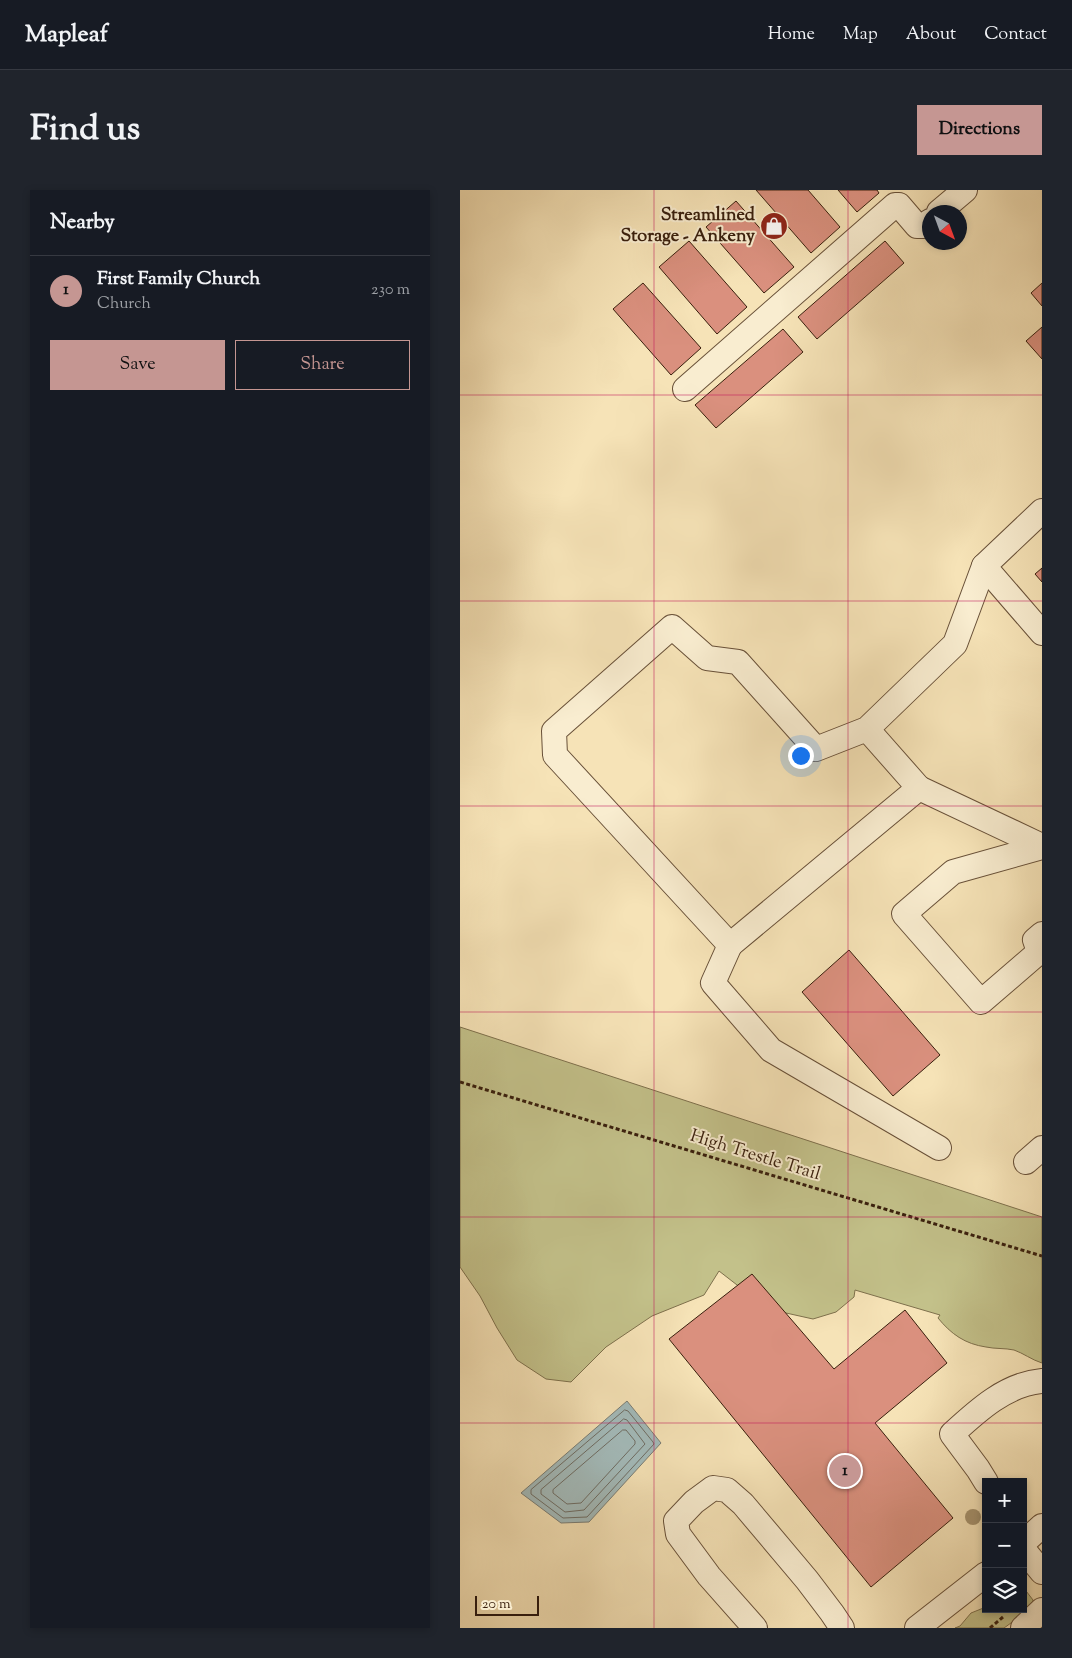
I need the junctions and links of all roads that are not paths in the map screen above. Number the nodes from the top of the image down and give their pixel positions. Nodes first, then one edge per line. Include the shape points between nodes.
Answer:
1 (965, 190) edge
2 (947, 205) edge
3 (922, 226) edge
4 (685, 389) dead end
5 (1042, 511) edge
6 (984, 566) junction
7 (1042, 633) edge
8 (867, 729) junction
9 (919, 788) junction
10 (1042, 846) edge
11 (1042, 934) edge
12 (730, 945) junction
13 (939, 1148) dead end
14 (1042, 1381) edge
15 (984, 1478) edge
16 (1042, 1526) edge
17 (1027, 1539) edge
18 (1027, 1554) edge
19 (1042, 1572) edge
20 (982, 1577) edge
21 (1042, 1610) edge
22 (755, 1628) edge
23 (842, 1628) edge
24 (917, 1628) edge
25 (1023, 1628) edge

1 - 2 street
3 - 4 street via 917,226 899,205 894,205
5 - 6 street
6 - 7 street
6 - 8 street via 955,644
8 - 9 street
8 - 12 street via 816,749 738,662 707,658 672,628 554,731 555,756
9 - 10 street
9 - 12 street
10 - 11 street via 953,872 904,914 981,1002 1039,952 1035,940
12 - 13 street via 713,983 771,1050
14 - 15 street via 1007,1392 952,1434
16 - 17 street
18 - 19 street
20 - 24 street
21 - 25 street
22 - 23 street via 709,1576 678,1534 676,1521 712,1488 727,1490 743,1504 807,1580

